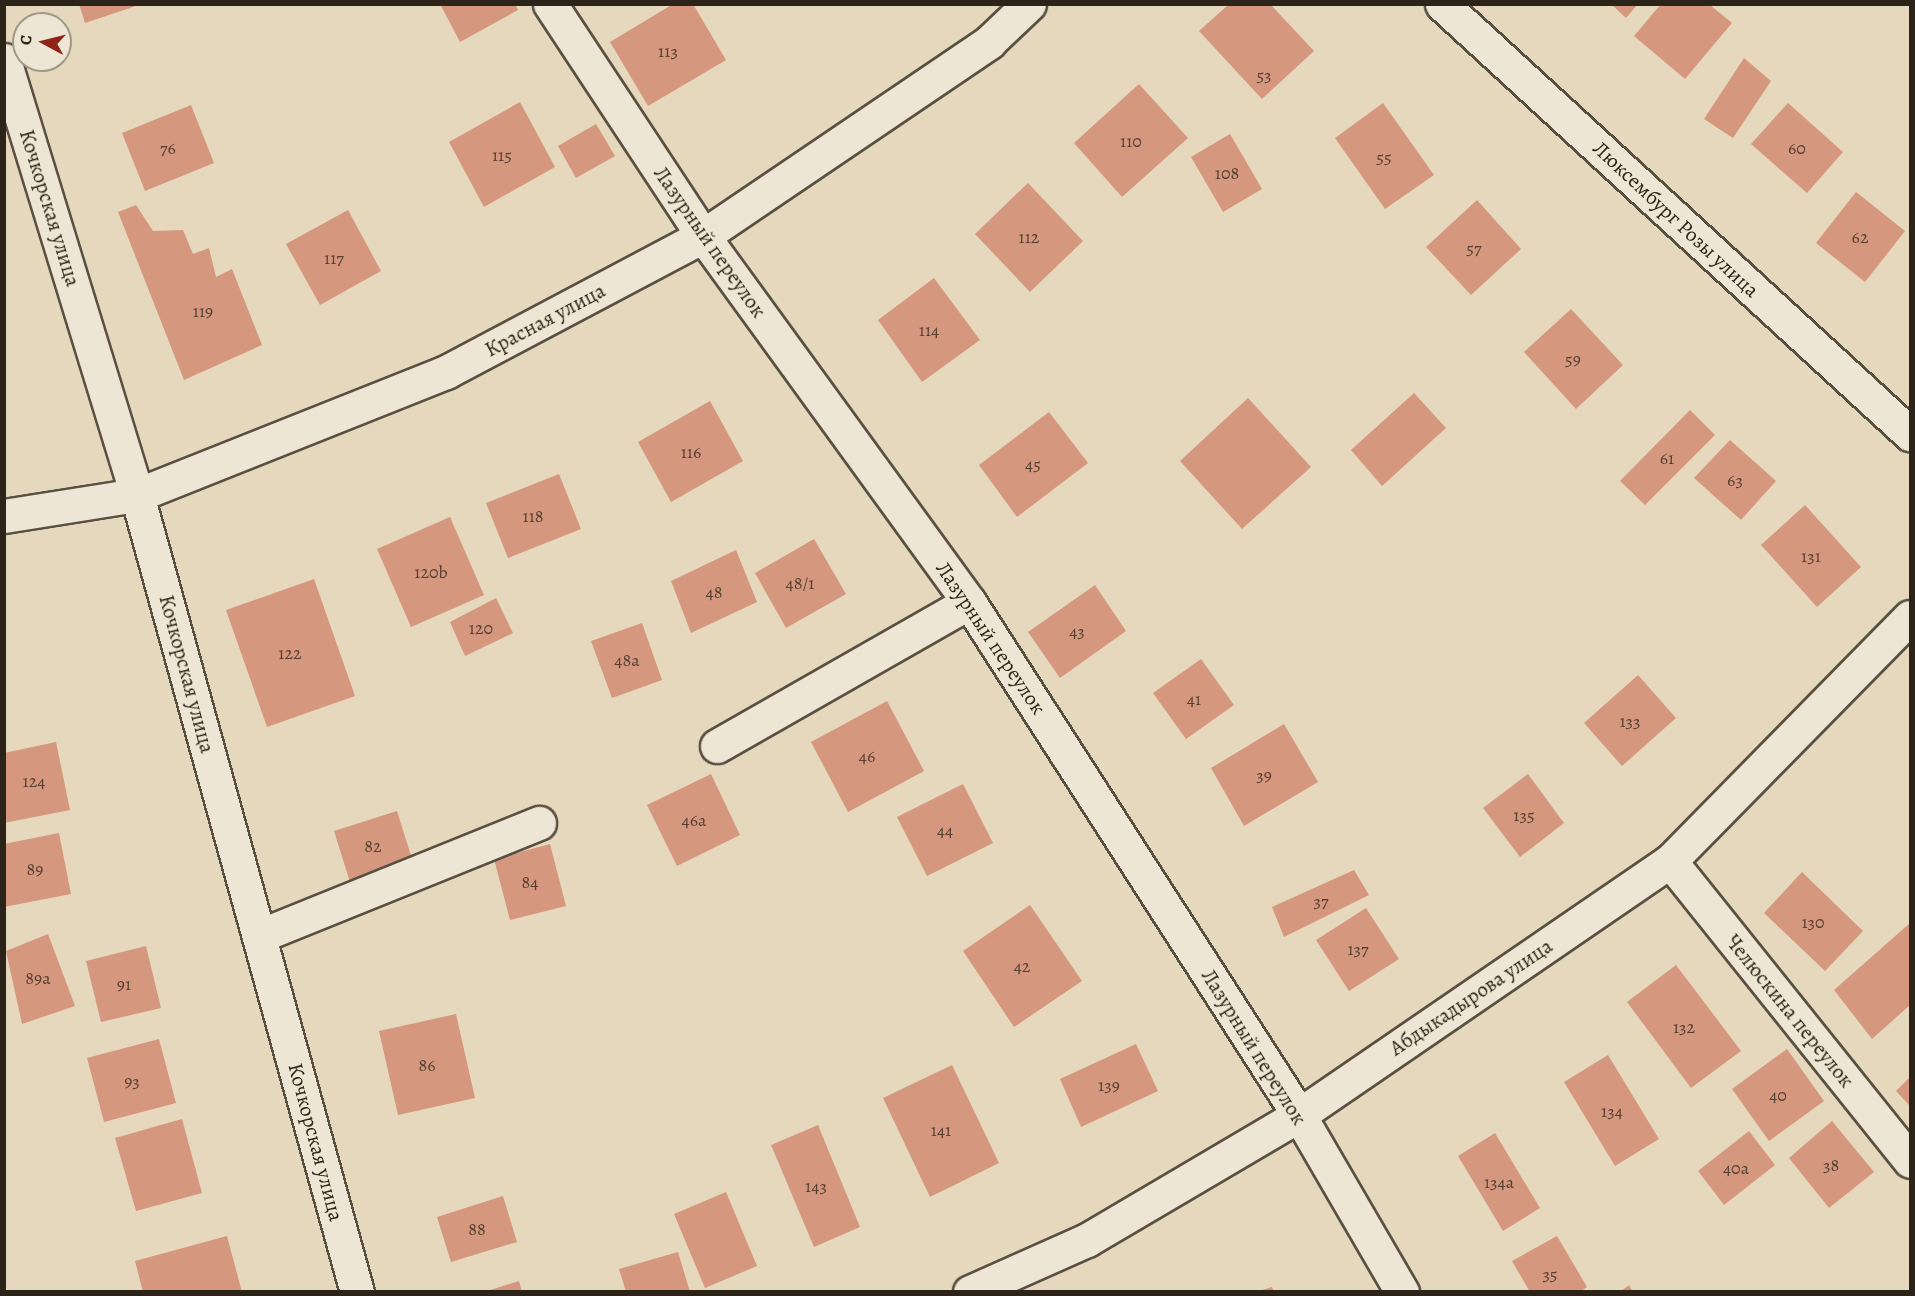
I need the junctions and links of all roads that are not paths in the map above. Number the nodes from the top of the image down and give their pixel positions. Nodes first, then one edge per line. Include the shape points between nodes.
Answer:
1 (550, 4) edge
2 (1029, 4) edge
3 (1442, 4) edge
4 (4, 60) edge
5 (704, 236) junction
6 (1911, 434) edge
7 (138, 495) junction
8 (4, 516) edge
9 (969, 602) junction
10 (1911, 617) edge
11 (717, 746) dead end
12 (539, 823) dead end
13 (1670, 861) junction
14 (259, 936) junction
15 (1299, 1115) junction
16 (1911, 1161) edge
17 (357, 1292) edge
18 (970, 1292) edge
19 (1402, 1292) edge

1 - 5 street, Лазурный переулок
2 - 5 street, Красная улица via 988,42
3 - 6 street, Люксембург Розы улица
4 - 7 street, Кочкорская улица
5 - 7 street, Красная улица via 446,372
5 - 9 street, Лазурный переулок
7 - 8 street, Красная улица
7 - 14 street, Кочкорская улица
9 - 11 street
9 - 15 street, Лазурный переулок
10 - 13 street, Абдыкадырова улица
12 - 14 street
13 - 15 street, Абдыкадырова улица
13 - 16 street, Челюскина переулок
14 - 17 street, Кочкорская улица
15 - 18 street, Абдыкадырова улица via 1087,1240
15 - 19 street, Лазурный переулок

